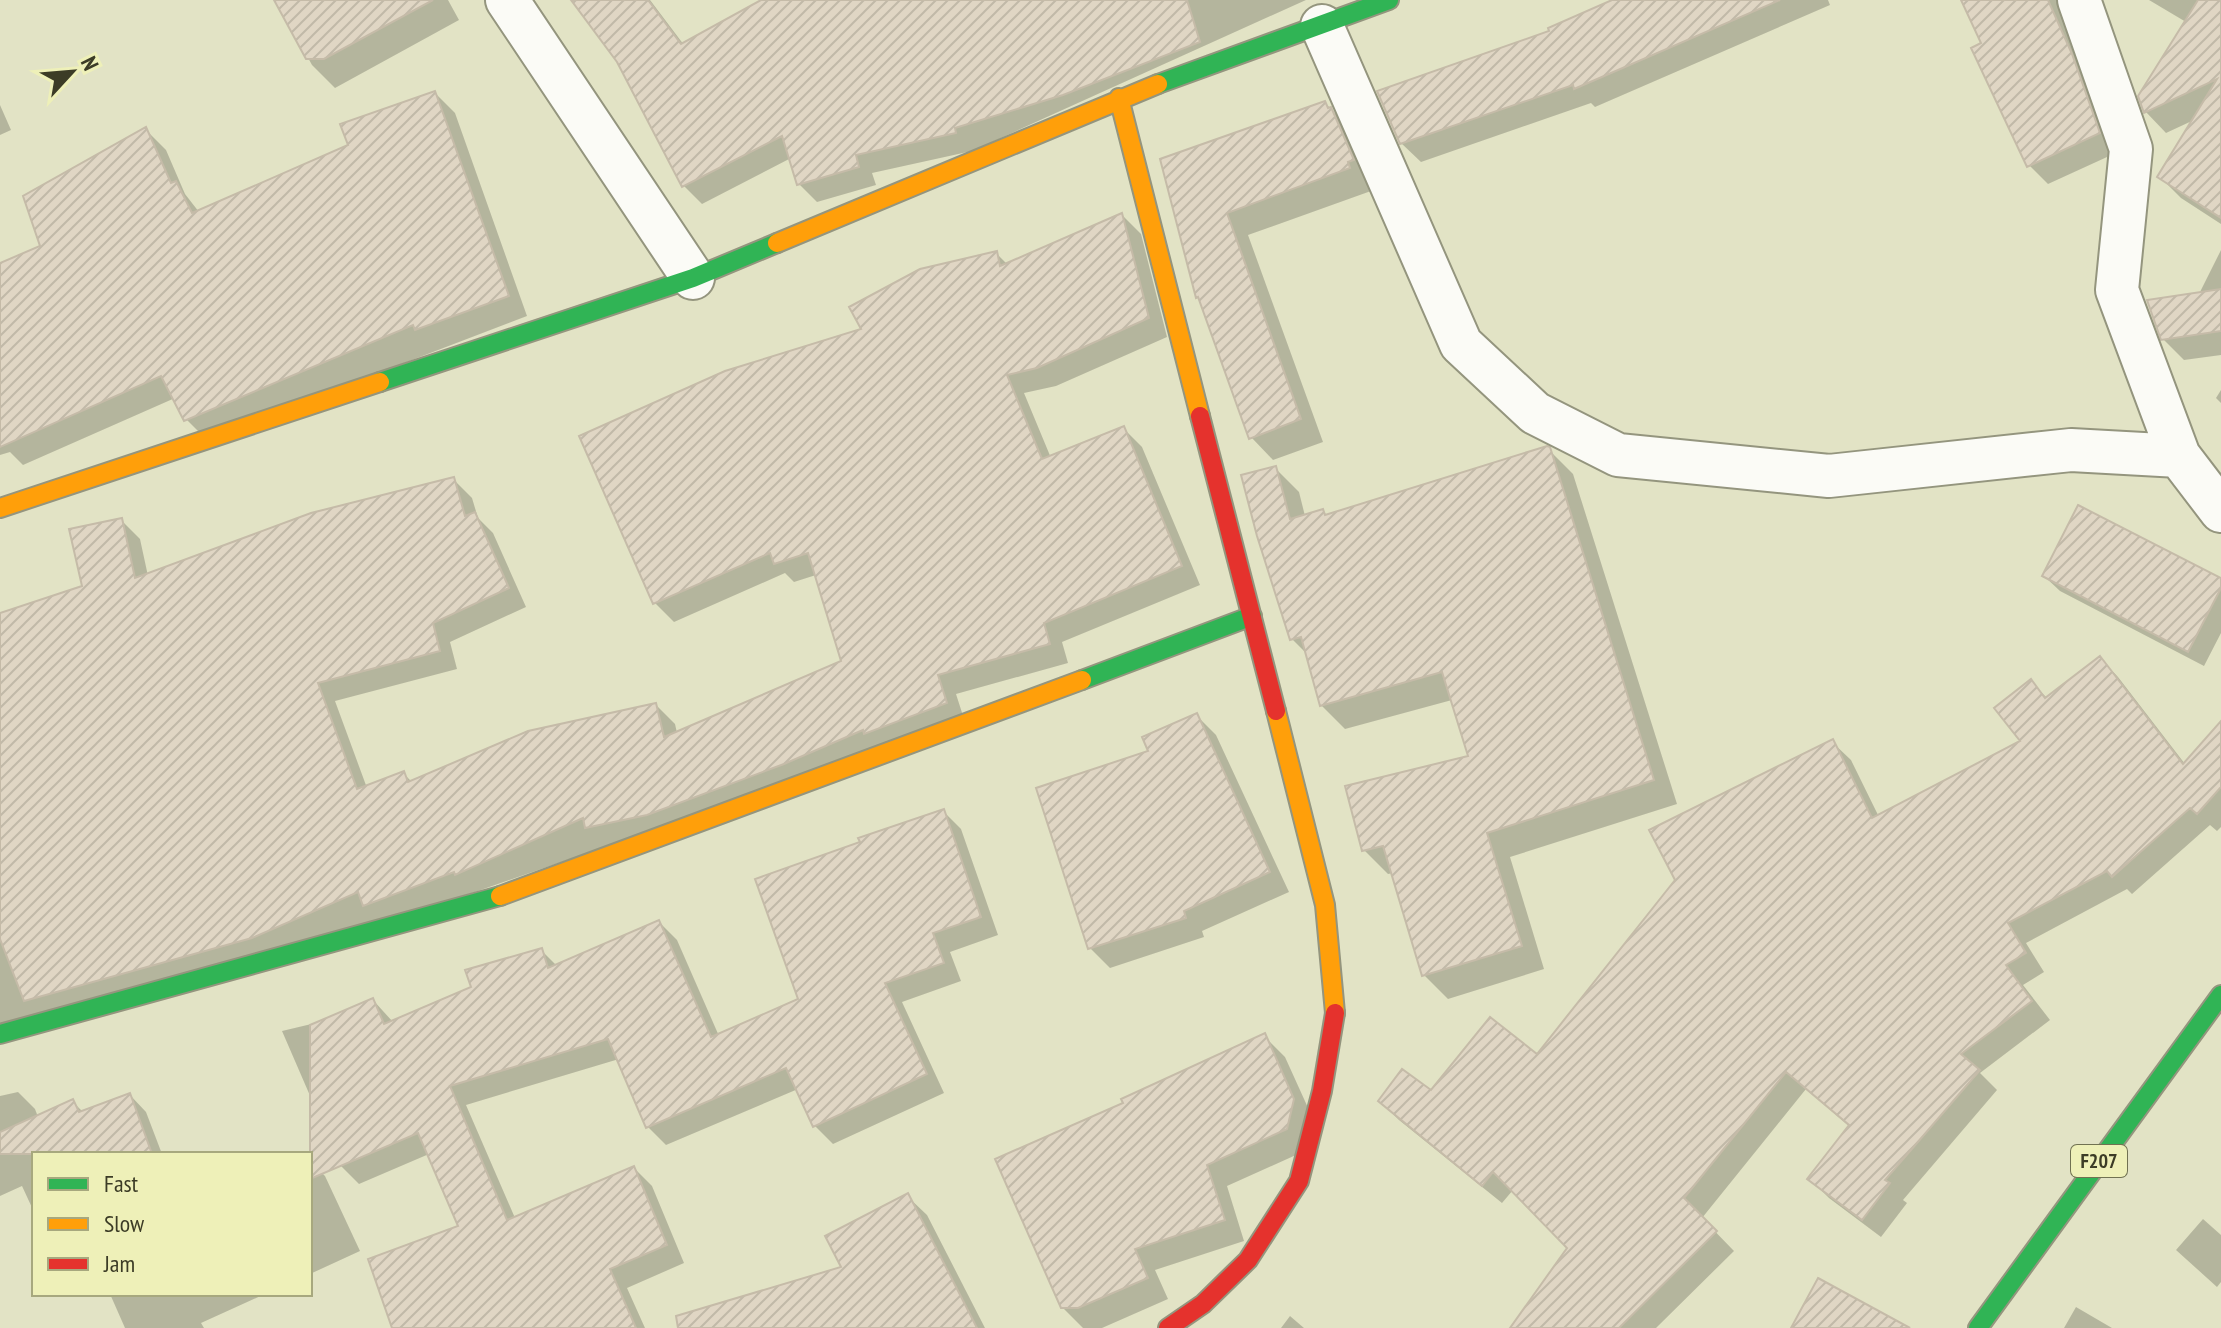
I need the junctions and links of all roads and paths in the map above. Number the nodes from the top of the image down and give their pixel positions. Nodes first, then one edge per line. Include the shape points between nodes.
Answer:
1 (507, 0) edge
2 (1389, 0) edge
3 (2079, 0) edge
4 (1322, 26) junction
5 (1119, 98) junction
6 (693, 278) junction
7 (2179, 456) junction
8 (0, 508) edge
9 (2221, 511) edge
10 (1252, 616) junction
11 (2221, 995) edge
12 (0, 1034) edge
13 (1168, 1328) edge
14 (1978, 1328) edge

1 - 6 street
2 - 4 street
3 - 7 street via 2131,149 2117,290
4 - 5 street
4 - 7 street via 1461,344 1535,413 1618,455 1829,476 2071,450
5 - 6 street
5 - 10 street
6 - 8 street
7 - 9 street
10 - 12 street via 506,894
10 - 13 street via 1325,905 1335,1010 1299,1181 1248,1260 1203,1304
11 - 14 street, F207

